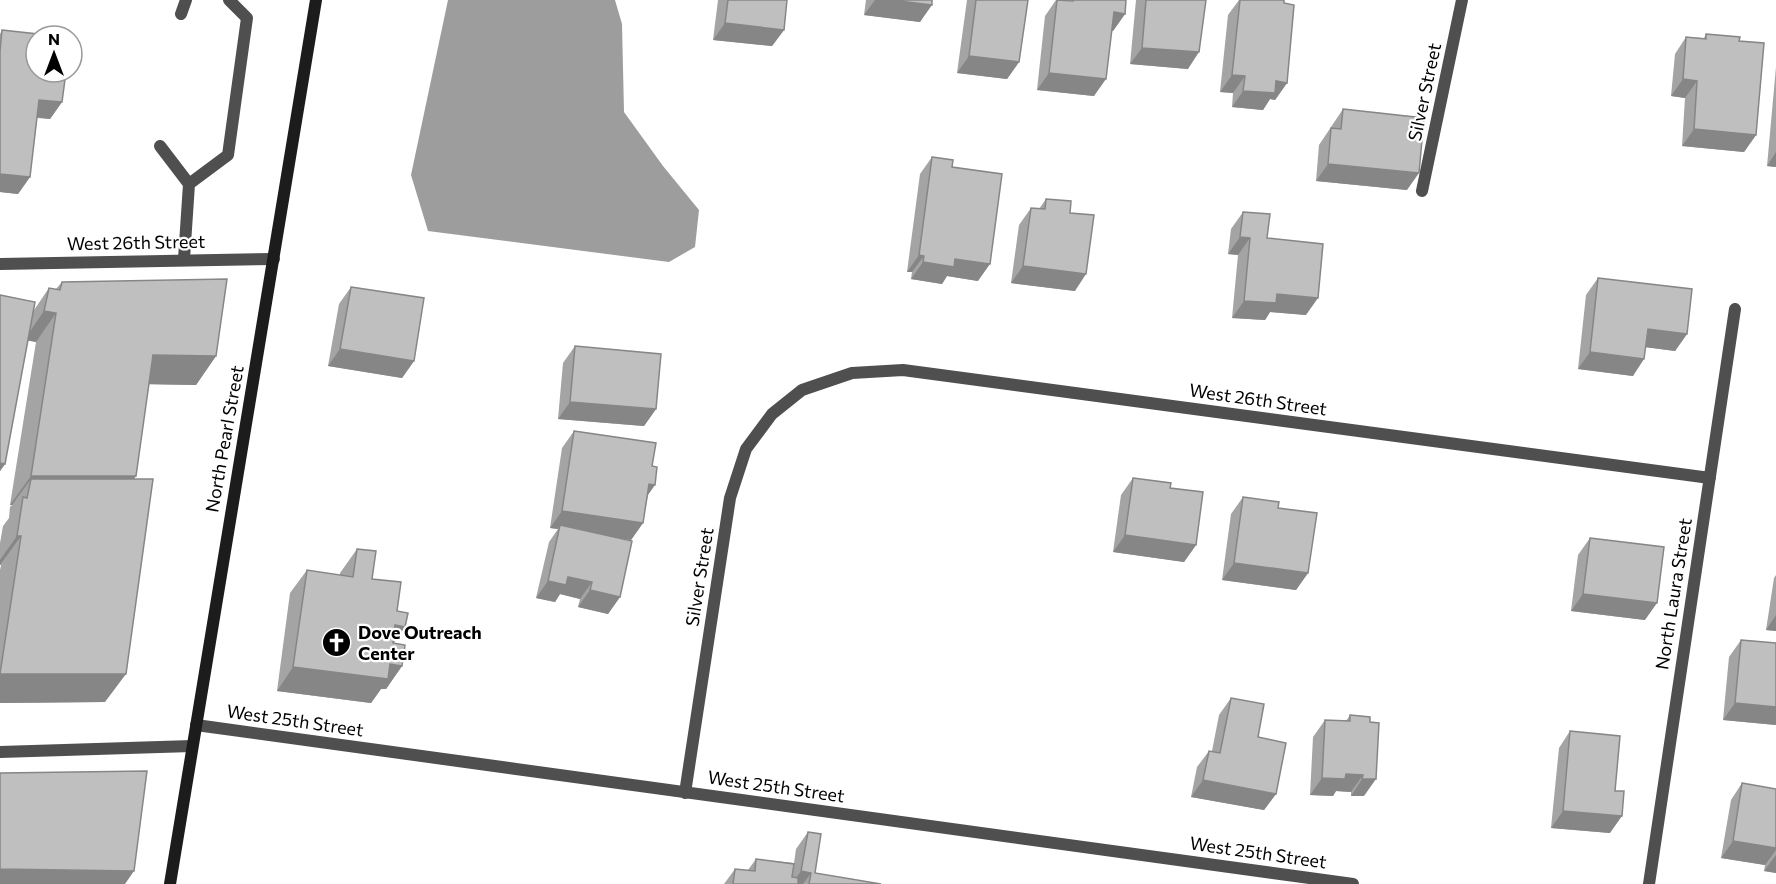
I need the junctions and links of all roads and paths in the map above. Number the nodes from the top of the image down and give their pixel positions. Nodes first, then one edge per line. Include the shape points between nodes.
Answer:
1 (186, 0) edge
2 (229, 0) edge
3 (316, 0) edge
4 (1462, 0) edge
5 (181, 14) dead end
6 (160, 146) dead end
7 (189, 184) junction
8 (1422, 191) edge
9 (184, 259) junction
10 (274, 259) junction
11 (0, 264) edge
12 (1735, 309) dead end
13 (802, 390) joint
14 (1710, 478) junction
15 (196, 725) junction
16 (192, 746) junction
17 (0, 752) edge
18 (685, 793) junction
19 (170, 884) edge
20 (1353, 884) edge
21 (1648, 884) edge

1 - 5 street
2 - 7 street via 247,18 228,155
3 - 10 street, North Pearl Street
4 - 8 street, Silver Street
6 - 7 street
7 - 9 street
9 - 10 street, West 26th Street
9 - 11 street, West 26th Street
10 - 15 street, North Pearl Street
12 - 14 street, North Laura Street
13 - 14 street, West 26th Street via 852,373 903,370
13 - 18 street, Silver Street via 772,414 746,449 730,498
14 - 21 street, North Laura Street
15 - 16 street, North Pearl Street
15 - 18 street, West 25th Street
16 - 17 street
16 - 19 street, North Pearl Street
18 - 20 street, West 25th Street

